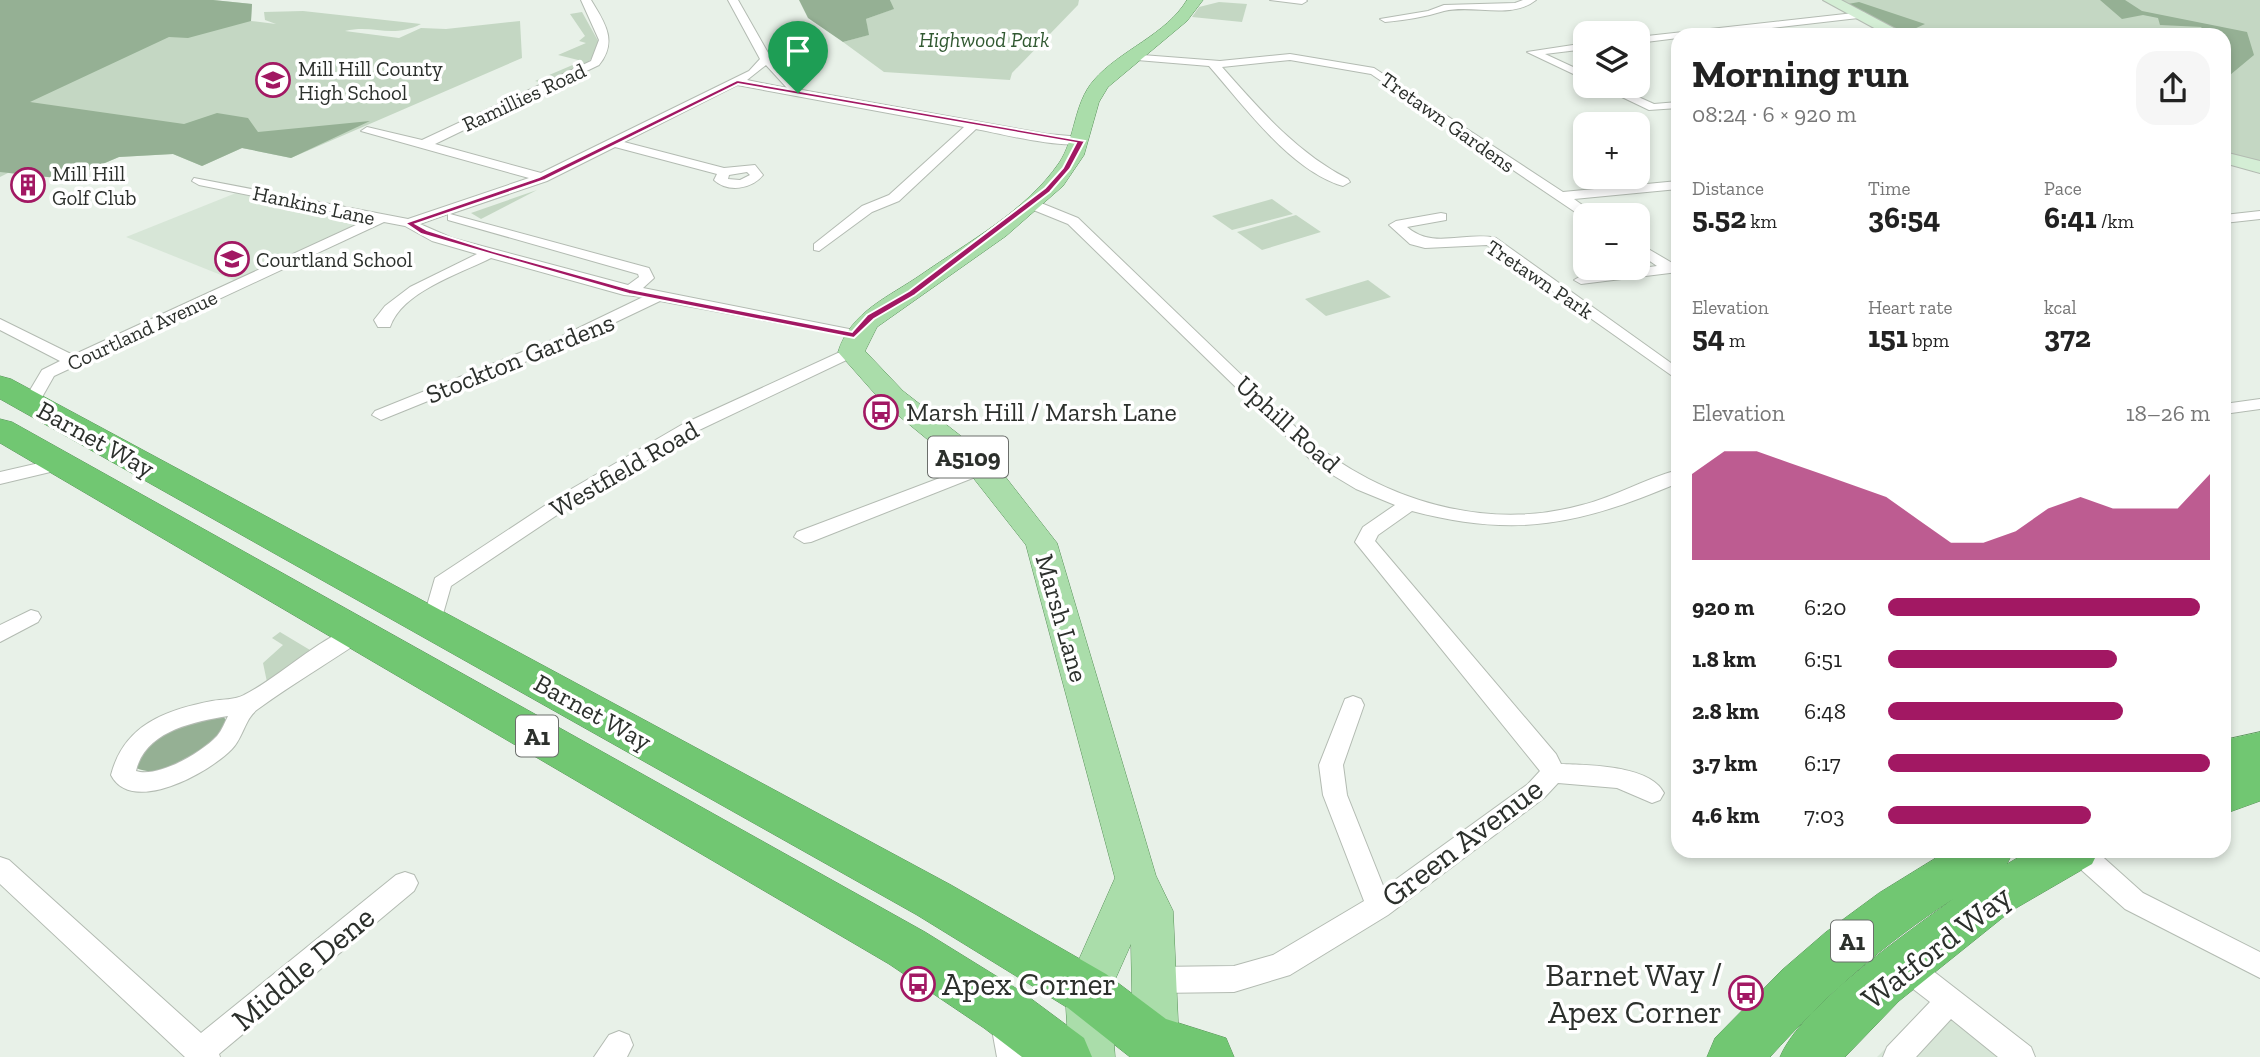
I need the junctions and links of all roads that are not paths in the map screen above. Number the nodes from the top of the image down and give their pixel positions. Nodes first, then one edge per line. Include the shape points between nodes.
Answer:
1 (586, 0) edge
2 (733, 0) edge
3 (1195, 0) edge
4 (1275, 0) edge
5 (1531, 0) edge
6 (1830, 0) edge
7 (1302, 1) edge
8 (1441, 4) edge
9 (1863, 15) junction
10 (1385, 19) dead end
11 (1744, 28) edge
12 (1886, 28) edge
13 (1671, 36) edge
14 (1650, 39) edge
15 (1573, 47) edge
16 (1129, 57) junction
17 (766, 59) junction
18 (1212, 63) junction
19 (1573, 71) edge
20 (737, 82) junction
21 (798, 93) junction
22 (1631, 98) edge
23 (1671, 106) edge
24 (974, 124) junction
25 (366, 131) dead end
26 (1081, 141) junction
27 (615, 143) junction
28 (424, 144) junction
29 (2231, 159) edge
30 (2260, 167) edge
31 (723, 172) dead end
32 (542, 178) junction
33 (199, 181) dead end
34 (1343, 182) dead end
35 (1671, 186) edge
36 (1559, 195) junction
37 (1031, 204) junction
38 (1573, 204) edge
39 (2231, 207) edge
40 (2256, 216) edge
41 (453, 217) dead end
42 (1441, 217) dead end
43 (2231, 218) edge
44 (380, 219) junction
45 (409, 223) junction
46 (819, 247) dead end
47 (490, 253) junction
48 (1650, 254) edge
49 (1671, 266) edge
50 (1671, 268) edge
51 (1650, 271) edge
52 (629, 292) junction
53 (656, 297) junction
54 (0, 324) edge
55 (384, 324) dead end
56 (853, 343) junction
57 (73, 362) junction
58 (1671, 370) edge
59 (0, 386) edge
60 (26, 402) edge
61 (2260, 404) edge
62 (2231, 408) edge
63 (381, 415) dead end
64 (61, 464) junction
65 (982, 468) junction
66 (0, 478) edge
67 (1671, 479) edge
68 (1410, 504) junction
69 (804, 537) dead end
70 (437, 603) junction
71 (32, 617) dead end
72 (358, 633) junction
73 (0, 634) edge
74 (246, 705) junction
75 (1353, 705) dead end
76 (2260, 748) edge
77 (2231, 756) edge
78 (1552, 773) junction
79 (2260, 783) edge
80 (2231, 792) edge
81 (1652, 793) dead end
82 (1977, 858) edge
83 (2062, 858) edge
84 (2085, 858) edge
85 (0, 868) edge
86 (1136, 878) junction
87 (405, 883) dead end
88 (1379, 906) junction
89 (1905, 966) junction
90 (2260, 966) edge
91 (1155, 980) junction
92 (1087, 991) junction
93 (1950, 1001) junction
94 (1003, 1010) junction
95 (1164, 1049) edge
96 (203, 1055) edge
97 (1011, 1057) edge
98 (1065, 1057) edge
99 (1091, 1057) edge
100 (1207, 1057) edge
101 (1734, 1057) edge
102 (1807, 1057) edge
103 (1897, 1057) edge
104 (2021, 1057) edge

1 - 28 street, Ramillies Road via 607,39 607,48 595,63
2 - 17 street
3 - 16 main road via 1184,17
4 - 7 street
5 - 8 street via 1485,9
6 - 9 street
8 - 10 street via 1430,14
9 - 11 street
9 - 12 street
13 - 14 street
15 - 19 street via 1532,52
16 - 18 street, Tretawn Gardens
16 - 26 main road via 1099,84 1090,99
17 - 20 street
17 - 21 street
18 - 34 street via 1274,130 1316,167
18 - 36 street, Tretawn Gardens via 1290,57 1374,71
20 - 21 street
20 - 27 street
21 - 24 street
22 - 23 street via 1653,108
24 - 26 street
24 - 46 street via 894,198 867,209
25 - 28 street
26 - 37 main road via 1058,179
27 - 31 street
27 - 32 street
28 - 32 street
29 - 30 street
32 - 45 street
33 - 44 street, Hankins Lane
35 - 36 street
36 - 38 street, Tretawn Gardens
37 - 56 main road via 912,293 870,317
37 - 68 street, Uphill Road via 1079,226 1335,470
39 - 40 street
40 - 43 street
41 - 52 street via 644,271 647,278
42 - 58 street, Tretawn Park via 1396,225 1426,245 1465,238 1490,241
44 - 45 street, Hankins Lane
44 - 57 street, Courtland Avenue
45 - 47 street, Hankins Lane
47 - 52 street, Hankins Lane
47 - 55 street via 400,301 385,314
48 - 49 street
50 - 51 street
52 - 53 street, Hankins Lane
53 - 56 street, Hankins Lane
53 - 63 street, Stockton Gardens via 568,339
54 - 57 street
56 - 65 main road, Marsh Lane / A5109 via 893,397
56 - 70 street, Westfield Road via 689,428 568,499
57 - 60 street, Courtland Avenue
59 - 60 highway, Barnet Way / A1
60 - 64 highway, Barnet Way / A1
60 - 70 highway, Barnet Way / A1
61 - 62 street
64 - 66 street
64 - 72 highway, Barnet Way / A1
65 - 69 street
65 - 86 main road, Marsh Lane / A5109 via 1041,543
67 - 68 street, Uphill Road via 1598,508 1539,520 1460,515
68 - 78 street, Green Avenue via 1370,531 1365,542 1548,761
70 - 92 highway, Barnet Way / A1
71 - 73 street
72 - 74 street
72 - 94 highway, Barnet Way / A1 via 907,948
74 - 74 street via 225,742 187,770 148,783 123,775 130,752 170,722 208,708
75 - 88 street via 1331,765 1335,794
76 - 77 highway
78 - 81 street via 1622,778 1638,782
78 - 88 street, Green Avenue via 1536,791
79 - 80 highway
82 - 101 highway, Watford Way / A1 via 1845,946 1796,990
83 - 89 highway, Watford Way / A1 via 1994,896
84 - 90 street via 2134,901
85 - 96 street
86 - 91 main road, Marsh Lane / A5109 via 1152,911
86 - 92 main road
87 - 96 street, Middle Dene
88 - 91 street, Green Avenue via 1280,966 1234,979
89 - 93 street
89 - 102 highway, Watford Way / A1
91 - 95 main road, Marsh Lane / A5109
92 - 95 highway, Barnet Way / A1
92 - 99 main road
93 - 103 street
93 - 104 street
94 - 97 street
94 - 98 highway, Barnet Way / A1
95 - 100 highway, A1

